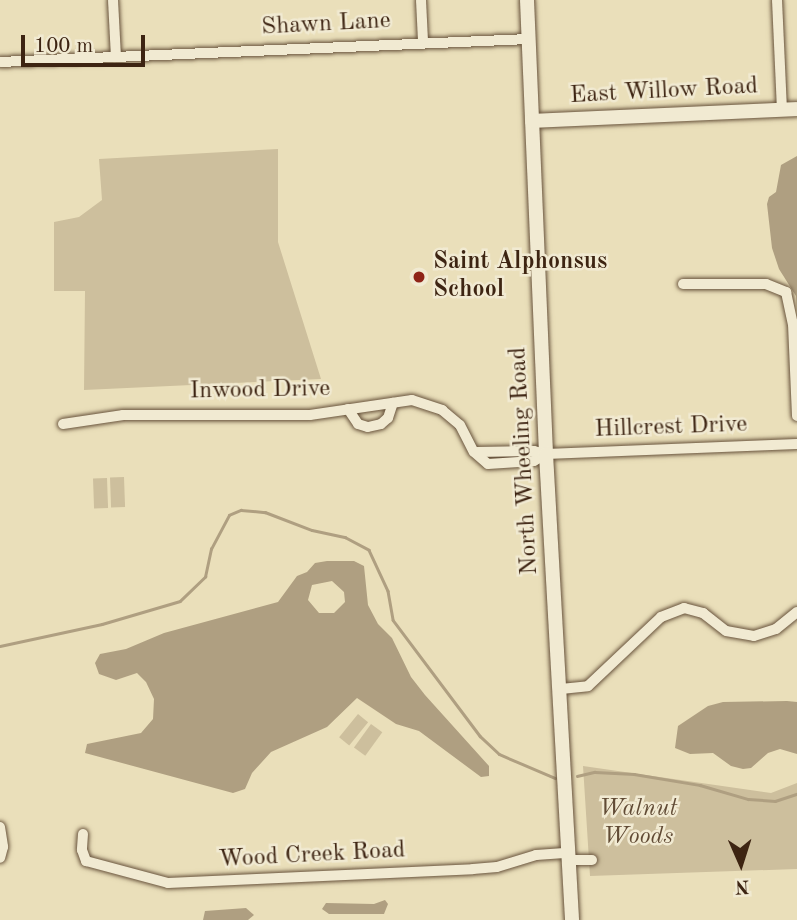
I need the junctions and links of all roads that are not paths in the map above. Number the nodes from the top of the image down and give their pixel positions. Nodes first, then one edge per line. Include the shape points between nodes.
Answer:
1 (113, 0) edge
2 (421, 0) edge
3 (527, 0) edge
4 (777, 0) edge
5 (528, 38) junction
6 (423, 41) junction
7 (116, 57) junction
8 (0, 62) edge
9 (790, 109) edge
10 (532, 121) junction
11 (682, 284) dead end
12 (393, 403) junction
13 (348, 410) junction
14 (797, 416) edge
15 (63, 424) dead end
16 (797, 444) edge
17 (546, 454) junction
18 (797, 612) edge
19 (561, 689) junction
20 (1, 827) edge
21 (83, 834) dead end
22 (569, 857) junction
23 (0, 858) edge
24 (592, 860) dead end
25 (572, 920) edge

1 - 7 street
2 - 6 street
3 - 5 main road, North Wheeling Road
4 - 9 street
5 - 6 street, Shawn Lane
5 - 10 main road, North Wheeling Road
6 - 7 street, Shawn Lane
7 - 8 street, Shawn Lane
9 - 10 main road, East Willow Road
10 - 17 main road, North Wheeling Road
11 - 14 street via 766,284 786,292 793,324
12 - 13 street, Inwood Drive
12 - 13 street via 388,418 368,427 358,424
12 - 17 street, Inwood Drive via 412,400 442,410 460,425 488,464 534,461
13 - 15 street, Inwood Drive via 310,415 123,415
16 - 17 street, Hillcrest Drive
17 - 19 main road, North Wheeling Road
18 - 19 street via 776,629 754,636 726,631 703,613 684,608 661,617 588,686
19 - 22 main road, North Wheeling Road
20 - 23 street
21 - 22 street, Wood Creek Road via 86,862 175,883 472,869 536,855
22 - 24 street
22 - 25 main road, North Wheeling Road

